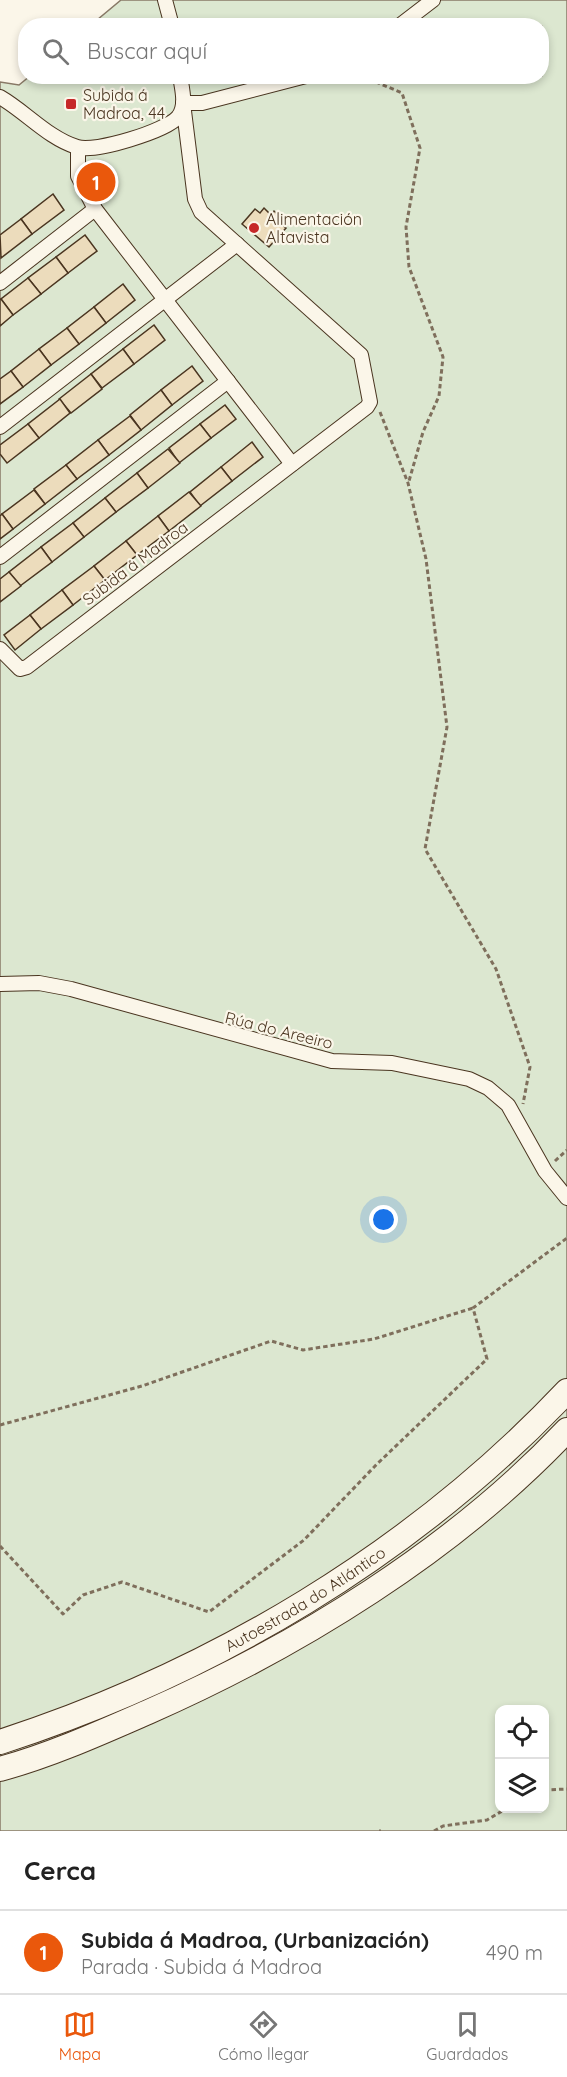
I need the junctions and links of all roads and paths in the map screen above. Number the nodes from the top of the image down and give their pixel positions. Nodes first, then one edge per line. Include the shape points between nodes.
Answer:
1 (165, 0) edge
2 (433, 0) edge
3 (170, 18) edge
4 (409, 18) edge
5 (181, 84) edge
6 (276, 84) edge
7 (381, 84) edge
8 (0, 97) edge
9 (183, 103) junction
10 (78, 148) junction
11 (95, 209) junction
12 (237, 244) junction
13 (0, 282) edge
14 (165, 299) junction
15 (228, 381) junction
16 (379, 408) dead end
17 (0, 427) edge
18 (292, 464) junction
19 (408, 483) junction
20 (0, 557) edge
21 (0, 649) edge
22 (0, 984) edge
23 (519, 1120) junction
24 (567, 1198) edge
25 (567, 1238) edge
26 (473, 1308) junction
27 (567, 1391) edge
28 (0, 1425) edge
29 (567, 1430) edge
30 (0, 1546) edge
31 (0, 1742) edge
32 (0, 1769) edge
33 (567, 1789) edge
34 (549, 1790) edge
35 (500, 1813) edge
36 (434, 1831) edge

1 - 3 street
2 - 4 street
5 - 9 street, Subida á Madroa
6 - 9 street via 202,104
7 - 19 path via 402,93 420,148 406,227 409,267 443,357 439,396
8 - 10 street
9 - 10 street via 178,117 168,125 114,143
9 - 12 street, Subida á Madroa via 197,207
10 - 11 street via 78,176
11 - 13 street
11 - 14 street
12 - 14 street
12 - 18 street, Subida á Madroa via 364,360 367,407
14 - 15 street
14 - 17 street
15 - 18 street
15 - 20 street
16 - 19 path
18 - 21 street, Subida á Madroa via 27,667 20,669
19 - 23 path via 426,559 447,727 425,849 496,969 530,1067
22 - 23 street, Rúa do Areeiro via 39,983 71,989 332,1061 392,1063 469,1079 488,1088
23 - 24 street, Rúa do Areeiro via 545,1171
25 - 26 path
26 - 28 path via 374,1340 303,1350 270,1341 142,1386
26 - 30 path via 487,1359 304,1540 209,1612 122,1582 83,1595 63,1614
27 - 31 highway, Autoestrada do Atlántico via 519,1441 441,1508 369,1562 192,1665 89,1710
29 - 32 highway, Autoestrada do Atlántico via 537,1462 452,1532 385,1582 284,1646 204,1688 99,1734
33 - 34 path
35 - 36 path via 487,1820 443,1826

